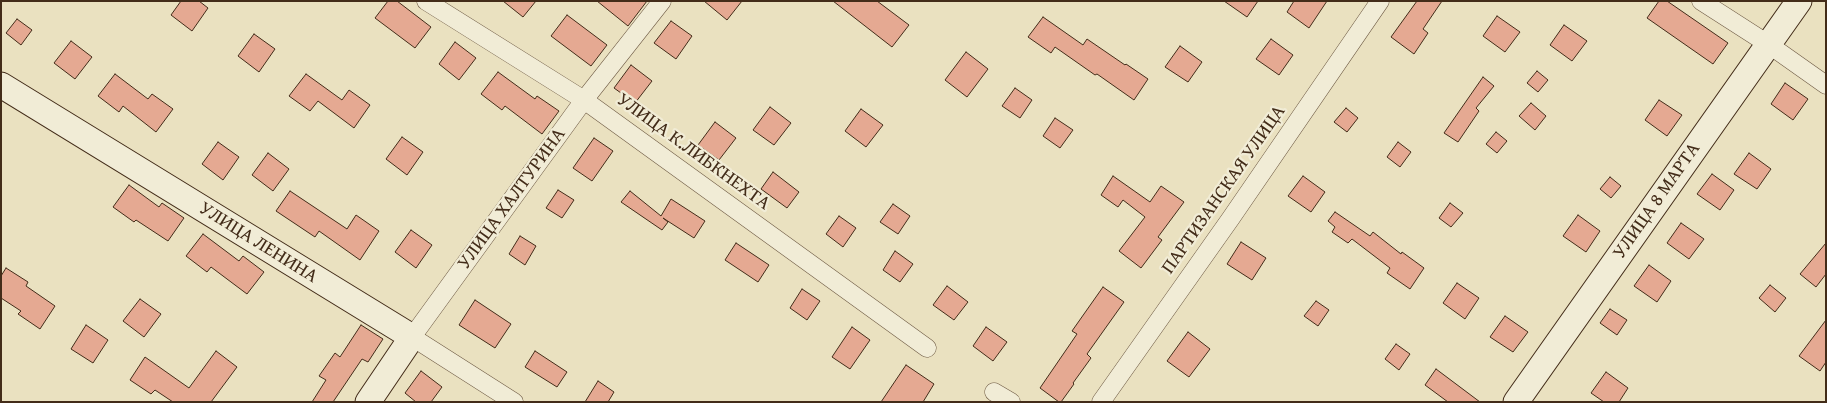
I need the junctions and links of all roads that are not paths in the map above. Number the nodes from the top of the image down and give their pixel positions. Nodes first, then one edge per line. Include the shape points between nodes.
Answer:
1 (426, 1) edge
2 (662, 1) edge
3 (1380, 1) edge
4 (1701, 1) edge
5 (1799, 1) edge
6 (1768, 44) junction
7 (1, 85) edge
8 (1826, 85) edge
9 (584, 100) junction
10 (412, 337) junction
11 (927, 348) dead end
12 (994, 392) dead end
13 (368, 402) edge
14 (514, 402) edge
15 (1011, 402) edge
16 (1101, 402) edge
17 (1516, 402) edge

1 - 9 street, УЛИЦА К.ЛИБКНЕХТА
2 - 9 street, УЛИЦА ХАЛТУРИНА
3 - 16 street, ПАРТИЗАНСКАЯ УЛИЦА
4 - 6 street
5 - 6 main road, УЛИЦА 8 МАРТА
6 - 8 street
6 - 17 main road, УЛИЦА 8 МАРТА
7 - 10 main road, УЛИЦА ЛЕНИНА
9 - 10 street, УЛИЦА ХАЛТУРИНА
9 - 11 street, УЛИЦА К.ЛИБКНЕХТА
10 - 13 main road, УЛИЦА ХАЛТУРИНА
10 - 14 street, УЛИЦА ЛЕНИНА
12 - 15 street

